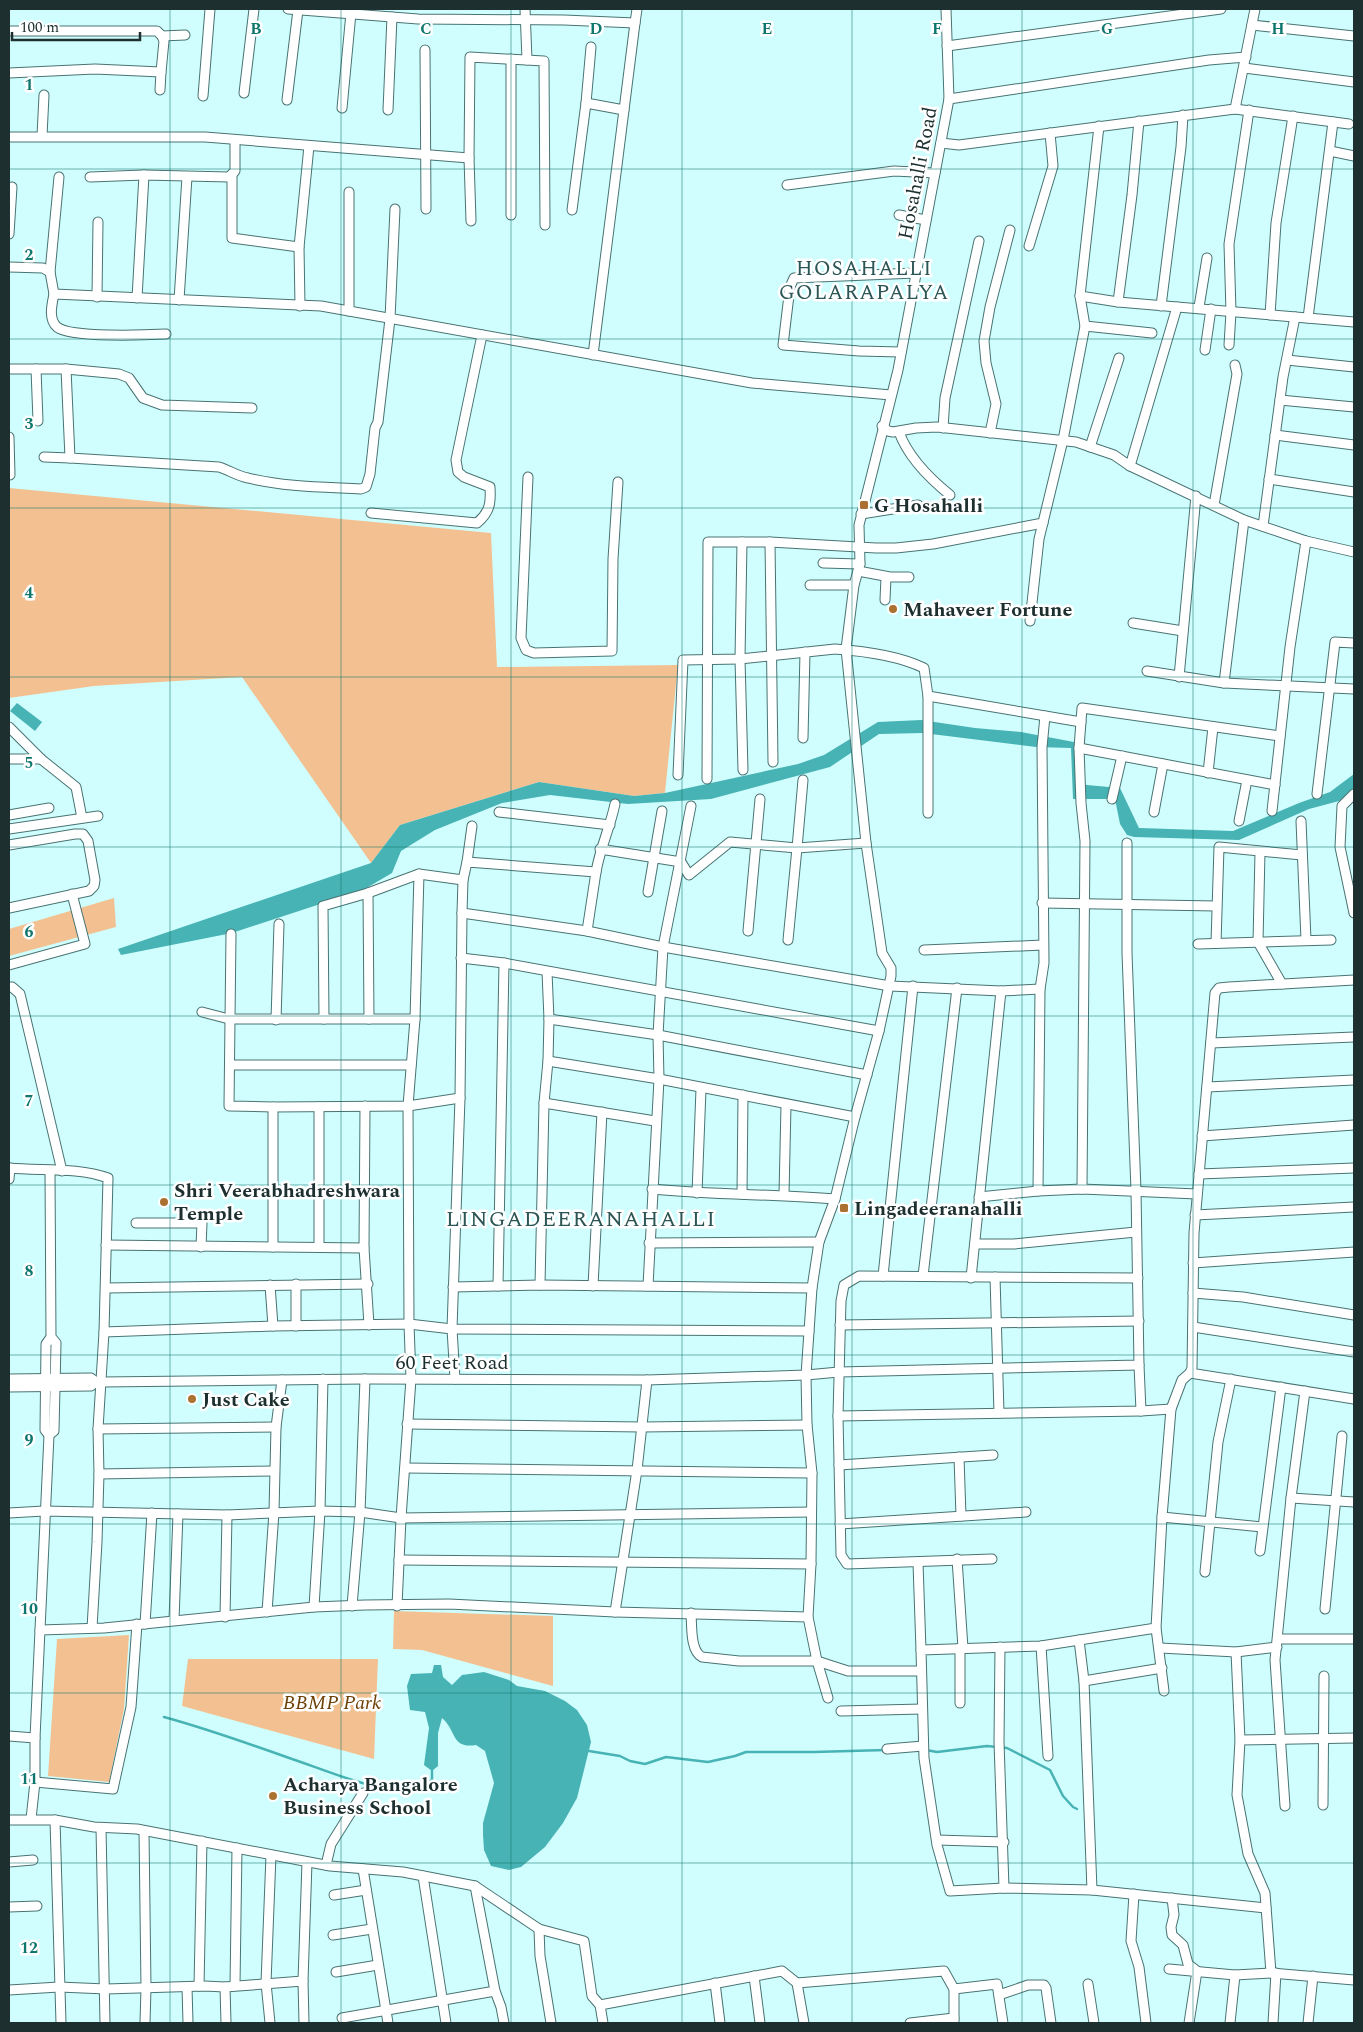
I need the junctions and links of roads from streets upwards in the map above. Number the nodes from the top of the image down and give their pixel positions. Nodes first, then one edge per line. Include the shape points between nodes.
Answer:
1 (210, 9) edge
2 (254, 9) edge
3 (288, 9) edge
4 (422, 9) edge
5 (437, 9) edge
6 (480, 9) edge
7 (525, 9) edge
8 (565, 9) edge
9 (636, 9) edge
10 (946, 9) edge
11 (1221, 9) edge
12 (1254, 9) edge
13 (298, 10) edge
14 (327, 11) edge
15 (371, 11) edge
16 (352, 13) junction
17 (392, 17) junction
18 (422, 19) junction
19 (437, 19) junction
20 (480, 19) junction
21 (525, 19) junction
22 (564, 20) junction
23 (635, 23) junction
24 (1252, 25) junction
25 (9, 31) edge
26 (185, 35) dead end
27 (162, 36) junction
28 (1354, 36) edge
29 (947, 46) junction
30 (591, 47) dead end
31 (424, 50) dead end
32 (1246, 57) junction
33 (511, 59) junction
34 (527, 60) junction
35 (1244, 68) junction
36 (161, 72) junction
37 (9, 73) edge
38 (1354, 82) edge
39 (160, 90) dead end
40 (244, 93) dead end
41 (44, 94) dead end
42 (203, 96) dead end
43 (949, 99) junction
44 (286, 100) dead end
45 (586, 104) junction
46 (342, 108) dead end
47 (1235, 108) junction
48 (388, 110) dead end
49 (624, 110) junction
50 (1249, 110) junction
51 (1183, 116) junction
52 (1293, 116) junction
53 (1138, 121) junction
54 (1334, 122) junction
55 (1349, 124) dead end
56 (1099, 126) junction
57 (1050, 133) junction
58 (9, 136) edge
59 (42, 136) junction
60 (235, 140) junction
61 (941, 143) junction
62 (309, 146) junction
63 (1330, 151) junction
64 (427, 154) junction
65 (1354, 156) edge
66 (469, 158) junction
67 (935, 173) junction
68 (144, 175) junction
69 (232, 175) junction
70 (90, 177) dead end
71 (187, 177) junction
72 (59, 178) dead end
73 (787, 185) dead end
74 (12, 188) dead end
75 (349, 192) dead end
76 (396, 209) dead end
77 (426, 209) dead end
78 (572, 210) dead end
79 (511, 215) dead end
80 (899, 215) dead end
81 (926, 220) junction
82 (471, 221) dead end
83 (98, 222) dead end
84 (546, 225) dead end
85 (1010, 230) dead end
86 (9, 234) edge
87 (979, 241) dead end
88 (1028, 246) dead end
89 (300, 247) junction
90 (1207, 258) dead end
91 (9, 267) edge
92 (50, 272) junction
93 (916, 273) junction
94 (54, 294) junction
95 (97, 296) junction
96 (1080, 296) junction
97 (136, 298) junction
98 (179, 300) junction
99 (1118, 302) junction
100 (300, 306) junction
101 (1161, 306) junction
102 (1177, 307) junction
103 (1199, 307) junction
104 (1211, 309) junction
105 (349, 311) junction
106 (1231, 312) junction
107 (1270, 315) junction
108 (1295, 317) junction
109 (1308, 318) junction
110 (390, 319) junction
111 (1354, 322) edge
112 (1085, 326) junction
113 (1152, 333) dead end
114 (166, 334) dead end
115 (482, 335) junction
116 (1229, 345) dead end
117 (1205, 350) dead end
118 (901, 352) junction
119 (593, 355) junction
120 (1119, 358) dead end
121 (1287, 360) junction
122 (1235, 365) dead end
123 (1354, 367) edge
124 (9, 369) edge
125 (36, 369) junction
126 (66, 369) junction
127 (891, 395) junction
128 (1280, 400) junction
129 (1354, 407) edge
130 (252, 408) dead end
131 (38, 421) dead end
132 (882, 426) junction
133 (943, 428) junction
134 (899, 432) junction
135 (990, 432) junction
136 (1275, 435) junction
137 (9, 437) edge
138 (1063, 440) junction
139 (1354, 446) edge
140 (1090, 447) junction
141 (44, 457) dead end
142 (70, 458) junction
143 (1130, 466) junction
144 (10, 475) edge
145 (528, 477) dead end
146 (1269, 479) junction
147 (618, 482) dead end
148 (1354, 492) edge
149 (950, 495) dead end
150 (1196, 496) junction
151 (918, 505) dead end
152 (1214, 505) junction
153 (371, 513) dead end
154 (861, 514) junction
155 (1244, 520) junction
156 (1043, 523) junction
157 (1262, 526) junction
158 (1306, 541) junction
159 (742, 542) junction
160 (770, 542) junction
161 (859, 546) junction
162 (1354, 552) edge
163 (823, 563) dead end
164 (859, 568) junction
165 (909, 576) dead end
166 (886, 577) junction
167 (810, 585) dead end
168 (854, 585) junction
169 (885, 600) dead end
170 (1030, 621) dead end
171 (1133, 623) dead end
172 (1183, 632) junction
173 (1354, 643) edge
174 (846, 650) junction
175 (805, 652) junction
176 (773, 655) junction
177 (740, 659) junction
178 (709, 661) junction
179 (1147, 671) dead end
180 (1179, 677) junction
181 (1224, 683) junction
182 (1285, 686) junction
183 (1329, 688) junction
184 (1354, 689) edge
185 (928, 696) junction
186 (1045, 716) junction
187 (1081, 722) junction
188 (9, 727) edge
189 (1213, 727) junction
190 (1280, 736) junction
191 (803, 738) dead end
192 (1078, 748) junction
193 (1122, 756) junction
194 (9, 759) edge
195 (42, 759) junction
196 (773, 762) dead end
197 (1163, 764) junction
198 (743, 770) dead end
199 (1208, 773) junction
200 (678, 775) dead end
201 (708, 779) dead end
202 (803, 780) dead end
203 (1247, 780) junction
204 (1274, 785) junction
205 (1317, 794) dead end
206 (1354, 794) edge
207 (760, 799) dead end
208 (1112, 799) dead end
209 (615, 804) dead end
210 (691, 806) dead end
211 (49, 808) dead end
212 (662, 811) dead end
213 (1272, 811) dead end
214 (499, 812) dead end
215 (1154, 812) dead end
216 (928, 813) dead end
217 (9, 814) edge
218 (98, 816) dead end
219 (82, 818) junction
220 (1239, 821) dead end
221 (1301, 821) dead end
222 (610, 824) junction
223 (472, 826) dead end
224 (9, 829) edge
225 (866, 843) junction
226 (1127, 843) dead end
227 (9, 844) edge
228 (756, 844) junction
229 (797, 848) junction
230 (600, 849) junction
231 (1260, 852) junction
232 (1302, 855) junction
233 (655, 858) junction
234 (467, 862) junction
235 (681, 862) junction
236 (596, 872) junction
237 (420, 874) junction
238 (463, 880) junction
239 (648, 892) dead end
240 (368, 893) junction
241 (72, 894) junction
242 (1042, 903) junction
243 (1083, 904) junction
244 (1126, 905) junction
245 (1216, 906) junction
246 (9, 908) edge
247 (1354, 913) edge
248 (462, 914) junction
249 (278, 924) dead end
250 (748, 931) dead end
251 (587, 932) junction
252 (231, 934) dead end
253 (788, 940) dead end
254 (1306, 940) junction
255 (1331, 940) dead end
256 (1258, 942) junction
257 (1216, 943) junction
258 (1198, 944) dead end
259 (1043, 945) junction
260 (663, 947) junction
261 (924, 950) dead end
262 (460, 958) junction
263 (504, 963) junction
264 (9, 965) edge
265 (547, 972) junction
266 (1354, 980) edge
267 (1282, 984) junction
268 (890, 986) junction
269 (914, 986) junction
270 (9, 987) edge
271 (957, 988) junction
272 (1040, 989) junction
273 (1001, 991) junction
274 (661, 992) junction
275 (202, 1012) dead end
276 (230, 1019) junction
277 (324, 1019) junction
278 (369, 1019) junction
279 (416, 1019) junction
280 (549, 1019) junction
281 (276, 1020) junction
282 (879, 1031) junction
283 (658, 1035) junction
284 (1354, 1037) edge
285 (1211, 1043) junction
286 (548, 1061) junction
287 (230, 1065) junction
288 (411, 1065) junction
289 (867, 1075) junction
290 (658, 1079) junction
291 (1354, 1080) edge
292 (1207, 1086) junction
293 (702, 1089) junction
294 (744, 1095) junction
295 (460, 1098) junction
296 (544, 1103) junction
297 (786, 1105) junction
298 (364, 1106) junction
299 (408, 1106) junction
300 (319, 1107) junction
301 (273, 1108) junction
302 (602, 1112) junction
303 (855, 1117) junction
304 (656, 1121) junction
305 (1354, 1125) edge
306 (1202, 1136) junction
307 (10, 1168) edge
308 (1354, 1168) edge
309 (50, 1171) junction
310 (62, 1171) junction
311 (1199, 1174) junction
312 (9, 1179) edge
313 (652, 1189) junction
314 (1082, 1189) junction
315 (1038, 1191) junction
316 (1136, 1191) junction
317 (697, 1193) junction
318 (742, 1194) junction
319 (1197, 1194) junction
320 (784, 1195) junction
321 (979, 1197) junction
322 (835, 1199) junction
323 (1354, 1207) edge
324 (1195, 1215) junction
325 (136, 1223) dead end
326 (1136, 1232) junction
327 (820, 1242) junction
328 (649, 1243) junction
329 (975, 1244) junction
330 (106, 1245) junction
331 (319, 1246) junction
332 (201, 1247) junction
333 (274, 1247) junction
334 (364, 1248) junction
335 (1354, 1252) edge
336 (1193, 1263) junction
337 (883, 1276) junction
338 (923, 1276) junction
339 (995, 1277) junction
340 (971, 1278) junction
341 (1138, 1278) junction
342 (296, 1284) junction
343 (368, 1284) junction
344 (270, 1285) junction
345 (540, 1285) junction
346 (498, 1286) junction
347 (593, 1286) junction
348 (648, 1286) junction
349 (106, 1288) junction
350 (453, 1288) junction
351 (812, 1288) junction
352 (1193, 1293) junction
353 (1354, 1315) edge
354 (996, 1321) junction
355 (1139, 1321) junction
356 (409, 1324) junction
357 (369, 1325) junction
358 (840, 1325) junction
359 (272, 1326) junction
360 (296, 1326) junction
361 (1192, 1327) junction
362 (452, 1329) junction
363 (809, 1331) junction
364 (104, 1332) junction
365 (51, 1337) junction
366 (1354, 1352) edge
367 (1140, 1365) junction
368 (997, 1369) junction
369 (839, 1372) junction
370 (1190, 1373) junction
371 (806, 1375) junction
372 (9, 1378) edge
373 (365, 1378) junction
374 (323, 1379) junction
375 (412, 1379) junction
376 (455, 1379) junction
377 (1231, 1379) junction
378 (282, 1380) junction
379 (647, 1380) junction
380 (45, 1382) junction
381 (55, 1382) junction
382 (99, 1382) junction
383 (9, 1387) edge
384 (1281, 1387) junction
385 (1305, 1391) junction
386 (1354, 1399) edge
387 (1171, 1409) junction
388 (1141, 1411) junction
389 (999, 1414) junction
390 (838, 1416) junction
391 (408, 1424) junction
392 (807, 1424) junction
393 (276, 1427) junction
394 (642, 1427) junction
395 (98, 1429) junction
396 (48, 1435) junction
397 (1342, 1436) dead end
398 (993, 1455) dead end
399 (959, 1457) junction
400 (839, 1465) junction
401 (405, 1468) junction
402 (637, 1470) junction
403 (274, 1471) junction
404 (812, 1473) junction
405 (99, 1474) junction
406 (1291, 1498) junction
407 (1335, 1501) junction
408 (1354, 1502) edge
409 (320, 1510) junction
410 (44, 1511) junction
411 (274, 1512) junction
412 (360, 1512) junction
413 (811, 1512) junction
414 (1026, 1512) dead end
415 (9, 1513) edge
416 (98, 1513) junction
417 (152, 1513) junction
418 (178, 1514) junction
419 (629, 1514) junction
420 (227, 1515) junction
421 (961, 1516) junction
422 (1162, 1517) junction
423 (401, 1518) junction
424 (1210, 1522) junction
425 (840, 1524) junction
426 (1262, 1527) junction
427 (1260, 1551) dead end
428 (957, 1559) junction
429 (992, 1559) dead end
430 (399, 1560) junction
431 (621, 1562) junction
432 (918, 1563) junction
433 (811, 1564) junction
434 (1205, 1572) dead end
435 (352, 1606) junction
436 (397, 1606) junction
437 (314, 1607) junction
438 (1324, 1609) dead end
439 (267, 1612) junction
440 (615, 1612) junction
441 (691, 1613) junction
442 (224, 1617) junction
443 (808, 1617) junction
444 (174, 1620) junction
445 (141, 1624) junction
446 (92, 1628) junction
447 (1156, 1628) junction
448 (40, 1630) junction
449 (1354, 1639) edge
450 (1080, 1640) junction
451 (1278, 1643) junction
452 (1041, 1646) junction
453 (1000, 1647) junction
454 (962, 1648) junction
455 (1160, 1648) junction
456 (921, 1650) junction
457 (1236, 1652) junction
458 (817, 1661) junction
459 (1162, 1668) junction
460 (921, 1671) junction
461 (1324, 1676) dead end
462 (1084, 1681) junction
463 (1164, 1691) dead end
464 (828, 1698) dead end
465 (960, 1703) dead end
466 (922, 1709) junction
467 (841, 1711) dead end
468 (9, 1736) edge
469 (35, 1738) junction
470 (1354, 1738) edge
471 (1324, 1739) junction
472 (1240, 1740) junction
473 (1281, 1741) junction
474 (887, 1748) dead end
475 (923, 1749) junction
476 (1048, 1756) dead end
477 (35, 1782) junction
478 (363, 1793) dead end
479 (1323, 1805) dead end
480 (1285, 1806) dead end
481 (31, 1819) junction
482 (9, 1820) edge
483 (55, 1820) junction
484 (101, 1828) junction
485 (144, 1831) junction
486 (937, 1840) junction
487 (202, 1841) junction
488 (1004, 1842) junction
489 (237, 1848) junction
490 (272, 1855) junction
491 (33, 1860) dead end
492 (9, 1862) edge
493 (307, 1862) junction
494 (326, 1865) junction
495 (362, 1869) junction
496 (423, 1876) junction
497 (476, 1886) junction
498 (1004, 1888) junction
499 (366, 1890) junction
500 (1092, 1890) junction
501 (1134, 1894) junction
502 (334, 1895) dead end
503 (1172, 1898) junction
504 (38, 1906) dead end
505 (9, 1907) edge
506 (1266, 1908) junction
507 (372, 1929) junction
508 (539, 1929) junction
509 (333, 1935) dead end
510 (378, 1965) junction
511 (1169, 1969) dead end
512 (336, 1972) dead end
513 (1197, 1972) junction
514 (1273, 1973) junction
515 (1235, 1975) junction
516 (754, 1976) junction
517 (1313, 1976) junction
518 (1354, 1980) edge
519 (303, 1981) junction
520 (266, 1983) junction
521 (715, 1983) junction
522 (797, 1983) junction
523 (1088, 1984) dead end
524 (199, 1986) junction
525 (235, 1986) junction
526 (59, 1987) junction
527 (187, 1987) junction
528 (225, 1987) junction
529 (146, 1988) junction
530 (106, 1989) junction
531 (954, 1989) junction
532 (9, 1990) edge
533 (495, 1991) junction
534 (999, 1995) junction
535 (443, 2000) junction
536 (600, 2005) junction
537 (385, 2010) junction
538 (349, 2019) edge
539 (954, 2020) edge
540 (50, 2023) edge
541 (61, 2023) edge
542 (105, 2023) edge
543 (145, 2023) edge
544 (188, 2023) edge
545 (226, 2023) edge
546 (270, 2023) edge
547 (304, 2023) edge
548 (388, 2023) edge
549 (446, 2023) edge
550 (504, 2023) edge
551 (551, 2023) edge
552 (602, 2023) edge
553 (720, 2023) edge
554 (760, 2023) edge
555 (804, 2023) edge
556 (910, 2023) edge
557 (1003, 2023) edge
558 (1051, 2023) edge
559 (1094, 2023) edge
560 (1146, 2023) edge
561 (1189, 2023) edge
562 (1230, 2023) edge
563 (1273, 2023) edge
564 (1308, 2023) edge

1 - 42 street
2 - 40 street
3 - 13 street
4 - 18 street
5 - 19 street
6 - 20 street
7 - 21 street
8 - 22 street
9 - 23 street
10 - 29 street, Hosahalli Road
11 - 29 street
12 - 24 street
13 - 14 street
13 - 44 street
14 - 16 street
15 - 16 street
15 - 17 street
16 - 46 street
17 - 18 street
17 - 48 street
18 - 19 street
19 - 20 street
20 - 21 street
21 - 22 street
21 - 34 street
22 - 23 street
23 - 49 street
24 - 28 street
24 - 32 street
25 - 27 street via 157,31
26 - 27 street
27 - 36 street
29 - 43 street, Hosahalli Road
30 - 45 street
31 - 64 street
32 - 35 street
32 - 43 street
33 - 34 street
33 - 66 street via 470,57
33 - 79 street
34 - 84 street via 544,61
35 - 38 street
35 - 47 street
36 - 37 street via 95,69
36 - 39 street
41 - 59 street
43 - 61 street, Hosahalli Road
45 - 49 street
45 - 78 street
47 - 50 street
47 - 51 street
49 - 119 street
50 - 52 street
50 - 106 street via 1229,244
51 - 53 street
51 - 101 street
52 - 54 street
52 - 107 street via 1276,223
53 - 56 street
53 - 99 street
54 - 55 street
54 - 63 street
56 - 57 street
56 - 96 street
57 - 61 street via 958,144
57 - 88 street via 1053,166
58 - 59 street
59 - 60 street
60 - 62 street
60 - 69 street via 235,171
61 - 67 street, Hosahalli Road
62 - 64 street
62 - 89 street
63 - 65 street
63 - 109 street
64 - 66 street
64 - 77 street
66 - 82 street
67 - 73 street via 894,171
67 - 81 street, Hosahalli Road
68 - 70 street
68 - 71 street
68 - 97 street
69 - 71 street
69 - 89 street via 232,238
71 - 98 street
72 - 92 street
74 - 86 street
75 - 105 street
76 - 110 street
80 - 81 street
81 - 93 street, Hosahalli Road
83 - 95 street
85 - 135 street via 984,341 996,404
87 - 133 street via 945,398
89 - 100 street
90 - 103 street
91 - 92 street via 43,268
92 - 94 street
93 - 118 street, Hosahalli Road
93 - 118 street via 794,278 790,287 783,345
94 - 95 street
94 - 114 street via 51,313 57,328 99,334
95 - 97 street
96 - 99 street
96 - 112 street
97 - 98 street
98 - 100 street
99 - 101 street
100 - 105 street
101 - 102 street
102 - 103 street
102 - 143 street
103 - 104 street
104 - 106 street
104 - 117 street
105 - 110 street
106 - 107 street
106 - 116 street
107 - 108 street
108 - 109 street
108 - 121 street
109 - 111 street
110 - 115 street
110 - 142 street via 378,422 366,487 276,484 237,476 219,467
112 - 113 street
112 - 138 street
115 - 119 street
115 - 153 street via 456,460 458,472 464,477 490,487 488,511 477,523
118 - 127 street, Hosahalli Road
119 - 127 street via 752,383
120 - 140 street
121 - 123 street
121 - 128 street
122 - 152 street via 1237,374
124 - 125 street
125 - 126 street
125 - 131 street
126 - 130 street via 119,374 128,378 143,398 162,405
126 - 142 street
127 - 132 street, Hosahalli Road
128 - 129 street
128 - 136 street
132 - 134 street via 888,431
132 - 154 street, Hosahalli Road
133 - 134 street
133 - 135 street
134 - 149 street via 904,446 920,466
135 - 138 street
136 - 139 street
136 - 146 street
137 - 144 street
138 - 140 street
138 - 156 street
140 - 143 street
141 - 142 street
143 - 150 street
145 - 147 street via 521,638 526,650 534,653 612,651
146 - 148 street
146 - 157 street
150 - 152 street
150 - 172 street
151 - 154 street
152 - 155 street
154 - 161 street, Hosahalli Road
155 - 157 street
155 - 181 street
156 - 161 street via 933,544
156 - 170 street
157 - 158 street
158 - 162 street
158 - 182 street
159 - 160 street
159 - 177 street
159 - 178 street via 708,542
160 - 161 street
160 - 176 street
161 - 164 street, Hosahalli Road
163 - 164 street
164 - 166 street
164 - 168 street, Hosahalli Road
165 - 166 street
166 - 169 street
167 - 168 street
168 - 174 street, Hosahalli Road
171 - 172 street
172 - 180 street
173 - 183 street via 1335,642
174 - 175 street via 835,648
174 - 185 street via 906,660 924,668
174 - 225 street, Hosahalli Road
175 - 176 street
175 - 191 street
176 - 177 street
176 - 196 street
177 - 178 street
177 - 198 street
178 - 200 street via 683,660
178 - 201 street
179 - 180 street
180 - 181 street
181 - 182 street
182 - 183 street
182 - 190 street
183 - 184 street
183 - 205 street
185 - 186 street
185 - 216 street
186 - 187 street
186 - 242 street via 1042,747
187 - 189 street via 1082,708
187 - 192 street
188 - 195 street
189 - 190 street
189 - 199 street
190 - 204 street
192 - 193 street
192 - 243 street via 1085,841
193 - 197 street
193 - 208 street
194 - 195 street
195 - 219 street via 76,787
197 - 199 street
197 - 215 street
199 - 203 street
202 - 229 street
203 - 204 street
203 - 220 street
204 - 213 street
206 - 247 street via 1342,806 1340,842
207 - 228 street
209 - 222 street
210 - 235 street
211 - 217 street
212 - 233 street
214 - 222 street
218 - 219 street
219 - 224 street
221 - 232 street
222 - 230 street
223 - 234 street
225 - 229 street
225 - 268 street, Hosahalli Road via 882,953 891,968
226 - 244 street
227 - 241 street via 83,834 88,840 94,886 89,891
228 - 229 street
228 - 235 street via 730,842 690,875
228 - 250 street
229 - 253 street
230 - 233 street
230 - 236 street
231 - 232 street
231 - 245 street via 1219,847
231 - 256 street
232 - 254 street
233 - 235 street
233 - 239 street
234 - 236 street
234 - 238 street
235 - 260 street
236 - 251 street
237 - 238 street
237 - 240 street
237 - 279 street
238 - 248 street
240 - 277 street via 323,906
240 - 278 street
241 - 246 street
241 - 264 street via 85,944
242 - 243 street
242 - 259 street
243 - 244 street
243 - 314 street
244 - 245 street
244 - 316 street
245 - 257 street
248 - 251 street
248 - 262 street
249 - 281 street
251 - 260 street
252 - 276 street
254 - 255 street
254 - 256 street
256 - 257 street
256 - 267 street
257 - 258 street
259 - 261 street
259 - 272 street
260 - 268 street
260 - 274 street
262 - 263 street
262 - 295 street
263 - 265 street
263 - 346 street
265 - 274 street
265 - 280 street
266 - 267 street
267 - 285 street via 1219,988
268 - 269 street
268 - 282 street, Hosahalli Road
269 - 271 street
269 - 337 street
270 - 310 street via 20,994
271 - 273 street
271 - 338 street
272 - 273 street
272 - 315 street
273 - 321 street
274 - 282 street
274 - 283 street
275 - 276 street
276 - 281 street
276 - 287 street
277 - 278 street
277 - 281 street
278 - 279 street
279 - 288 street
280 - 283 street
280 - 286 street
282 - 289 street, Hosahalli Road
283 - 289 street
283 - 290 street
284 - 285 street
285 - 292 street
286 - 290 street
286 - 296 street
287 - 288 street
287 - 301 street via 229,1106
288 - 299 street
289 - 303 street, Hosahalli Road
290 - 293 street
290 - 304 street
291 - 292 street
292 - 306 street
293 - 294 street
293 - 317 street
294 - 297 street
294 - 318 street
295 - 299 street
295 - 350 street
296 - 302 street
296 - 345 street
297 - 303 street
297 - 320 street
298 - 299 street
298 - 300 street
298 - 334 street
299 - 356 street
300 - 301 street
300 - 331 street
301 - 333 street
302 - 304 street
302 - 347 street
303 - 322 street, Hosahalli Road
304 - 313 street
305 - 306 street
306 - 311 street
307 - 309 street
307 - 312 street
308 - 311 street
309 - 310 street
309 - 365 street
310 - 330 street via 108,1178
311 - 319 street
313 - 317 street
313 - 328 street
314 - 315 street
314 - 316 street
315 - 321 street
316 - 319 street
316 - 326 street
317 - 318 street
318 - 320 street
319 - 324 street
320 - 322 street
321 - 329 street
322 - 327 street, Hosahalli Road
323 - 324 street
324 - 336 street
325 - 332 street via 202,1222
326 - 329 street via 1014,1244
326 - 341 street
327 - 328 street
327 - 351 street, Hosahalli Road
328 - 348 street
329 - 340 street
330 - 332 street
330 - 349 street
331 - 333 street
331 - 334 street
332 - 333 street
334 - 343 street
335 - 336 street
336 - 352 street
337 - 338 street
337 - 358 street via 859,1276 844,1285
338 - 340 street
339 - 340 street
339 - 341 street
339 - 354 street
341 - 355 street
342 - 343 street
342 - 344 street
342 - 360 street
343 - 357 street
344 - 349 street
344 - 359 street
345 - 346 street
345 - 347 street
346 - 350 street
347 - 348 street
348 - 351 street
349 - 364 street
350 - 362 street
351 - 363 street, Hosahalli Road
352 - 353 street via 1243,1297
352 - 361 street
354 - 355 street
354 - 358 street
354 - 368 street
355 - 367 street
356 - 357 street
356 - 362 street
356 - 375 street
357 - 360 street
358 - 369 street
359 - 360 street
359 - 364 street
361 - 366 street
361 - 370 street
362 - 363 street
362 - 376 street
363 - 371 street, Hosahalli Road
364 - 382 street
365 - 380 street via 46,1344
365 - 381 street via 56,1343
367 - 368 street, 60 Feet Road
367 - 388 street
368 - 369 street, 60 Feet Road
368 - 389 street
369 - 371 street, 60 Feet Road
369 - 390 street
370 - 377 street
370 - 387 street via 1182,1380
371 - 379 street, 60 Feet Road
371 - 392 street, Hosahalli Road
372 - 380 street, 60 Feet Road
373 - 374 street, 60 Feet Road
373 - 375 street, 60 Feet Road
373 - 412 street
374 - 378 street, 60 Feet Road
374 - 409 street
375 - 376 street, 60 Feet Road
375 - 391 street
376 - 379 street, 60 Feet Road
377 - 384 street
377 - 424 street via 1218,1442
378 - 382 street, 60 Feet Road
378 - 393 street
379 - 394 street
380 - 381 street, 60 Feet Road
380 - 383 street, 60 Feet Road
380 - 396 street via 44,1430
381 - 382 street, 60 Feet Road via 91,1378
381 - 396 street via 54,1431
382 - 395 street
384 - 385 street
384 - 426 street
385 - 386 street
385 - 406 street
387 - 388 street
387 - 422 street
388 - 389 street
389 - 390 street
390 - 400 street
391 - 394 street
391 - 401 street
392 - 394 street
392 - 404 street, Hosahalli Road
393 - 395 street
393 - 403 street
394 - 402 street
395 - 405 street
396 - 410 street
397 - 407 street
398 - 399 street
399 - 400 street
399 - 421 street
400 - 425 street
401 - 402 street
401 - 423 street
402 - 404 street
402 - 419 street
403 - 405 street
403 - 411 street
404 - 413 street, Hosahalli Road
405 - 416 street
406 - 407 street
406 - 451 street
407 - 408 street
407 - 438 street
409 - 411 street
409 - 412 street
409 - 437 street
410 - 415 street
410 - 416 street
410 - 448 street
411 - 420 street
411 - 439 street
412 - 423 street
412 - 435 street
413 - 419 street
413 - 433 street, Hosahalli Road
414 - 421 street
416 - 417 street
416 - 446 street
417 - 418 street
417 - 445 street
418 - 420 street
418 - 444 street
419 - 423 street
419 - 431 street
420 - 442 street
421 - 425 street
422 - 424 street
422 - 447 street
423 - 430 street
424 - 426 street
424 - 434 street
425 - 432 street via 841,1555 847,1564
426 - 427 street
428 - 429 street
428 - 432 street
428 - 454 street
430 - 431 street
430 - 436 street
431 - 433 street
431 - 440 street
432 - 456 street
433 - 443 street, Hosahalli Road
435 - 436 street
435 - 437 street
436 - 440 street via 449,1604
437 - 439 street
439 - 442 street
440 - 441 street
441 - 443 street
441 - 458 street via 695,1648 702,1657 739,1661
442 - 444 street
443 - 458 street, Hosahalli Road
444 - 445 street
445 - 446 street
445 - 477 street via 131,1707 113,1789
446 - 448 street
447 - 450 street
447 - 455 street
448 - 469 street
449 - 451 street
450 - 452 street
450 - 462 street
451 - 457 street
451 - 473 street via 1276,1660
452 - 453 street
452 - 476 street
453 - 454 street
453 - 488 street via 999,1742
454 - 456 street
454 - 465 street
455 - 457 street
455 - 459 street
456 - 460 street
457 - 472 street
458 - 460 street via 848,1671
458 - 464 street, Hosahalli Road
459 - 462 street
459 - 463 street
460 - 466 street
461 - 471 street
462 - 500 street
466 - 467 street
466 - 475 street
468 - 469 street
469 - 477 street
470 - 471 street
471 - 473 street
471 - 479 street
472 - 473 street
472 - 506 street via 1237,1795 1248,1854 1265,1893
473 - 480 street
474 - 475 street
475 - 486 street
477 - 481 street
478 - 494 street via 331,1844
481 - 482 street
481 - 483 street
483 - 484 street
483 - 526 street
484 - 485 street
484 - 530 street
485 - 487 street
485 - 529 street
486 - 488 street
486 - 498 street via 950,1891
487 - 489 street
487 - 524 street
488 - 498 street
489 - 490 street
489 - 525 street
490 - 493 street
490 - 520 street
491 - 492 street
493 - 494 street
493 - 519 street
494 - 495 street
495 - 496 street
495 - 499 street
496 - 497 street
496 - 535 street
497 - 508 street
497 - 533 street
498 - 500 street
499 - 502 street
499 - 507 street
500 - 501 street
501 - 503 street
501 - 560 street via 1132,1941 1139,1967
503 - 506 street
503 - 513 street via 1172,1935 1183,1945 1188,1964
504 - 505 street
506 - 514 street
507 - 509 street
507 - 510 street
508 - 536 street via 584,1941 592,1996
508 - 551 street
510 - 512 street
510 - 537 street
511 - 513 street
513 - 515 street
513 - 561 street
514 - 515 street
514 - 517 street
514 - 563 street
515 - 562 street
516 - 521 street
516 - 522 street via 782,1971
516 - 554 street
517 - 518 street
517 - 564 street
519 - 520 street
519 - 547 street
520 - 525 street
520 - 546 street
521 - 536 street
521 - 553 street
522 - 531 street via 944,1971
522 - 555 street
523 - 559 street
524 - 527 street
524 - 528 street
525 - 528 street
526 - 530 street
526 - 532 street
526 - 541 street
527 - 529 street
527 - 544 street
528 - 545 street
529 - 530 street
529 - 543 street
530 - 542 street
531 - 534 street via 997,1984
531 - 539 street
533 - 535 street
533 - 550 street
534 - 557 street
534 - 558 street via 1028,1985 1044,1985
535 - 537 street
535 - 549 street
536 - 552 street
537 - 538 street
537 - 548 street
539 - 556 street
540 - 541 street

